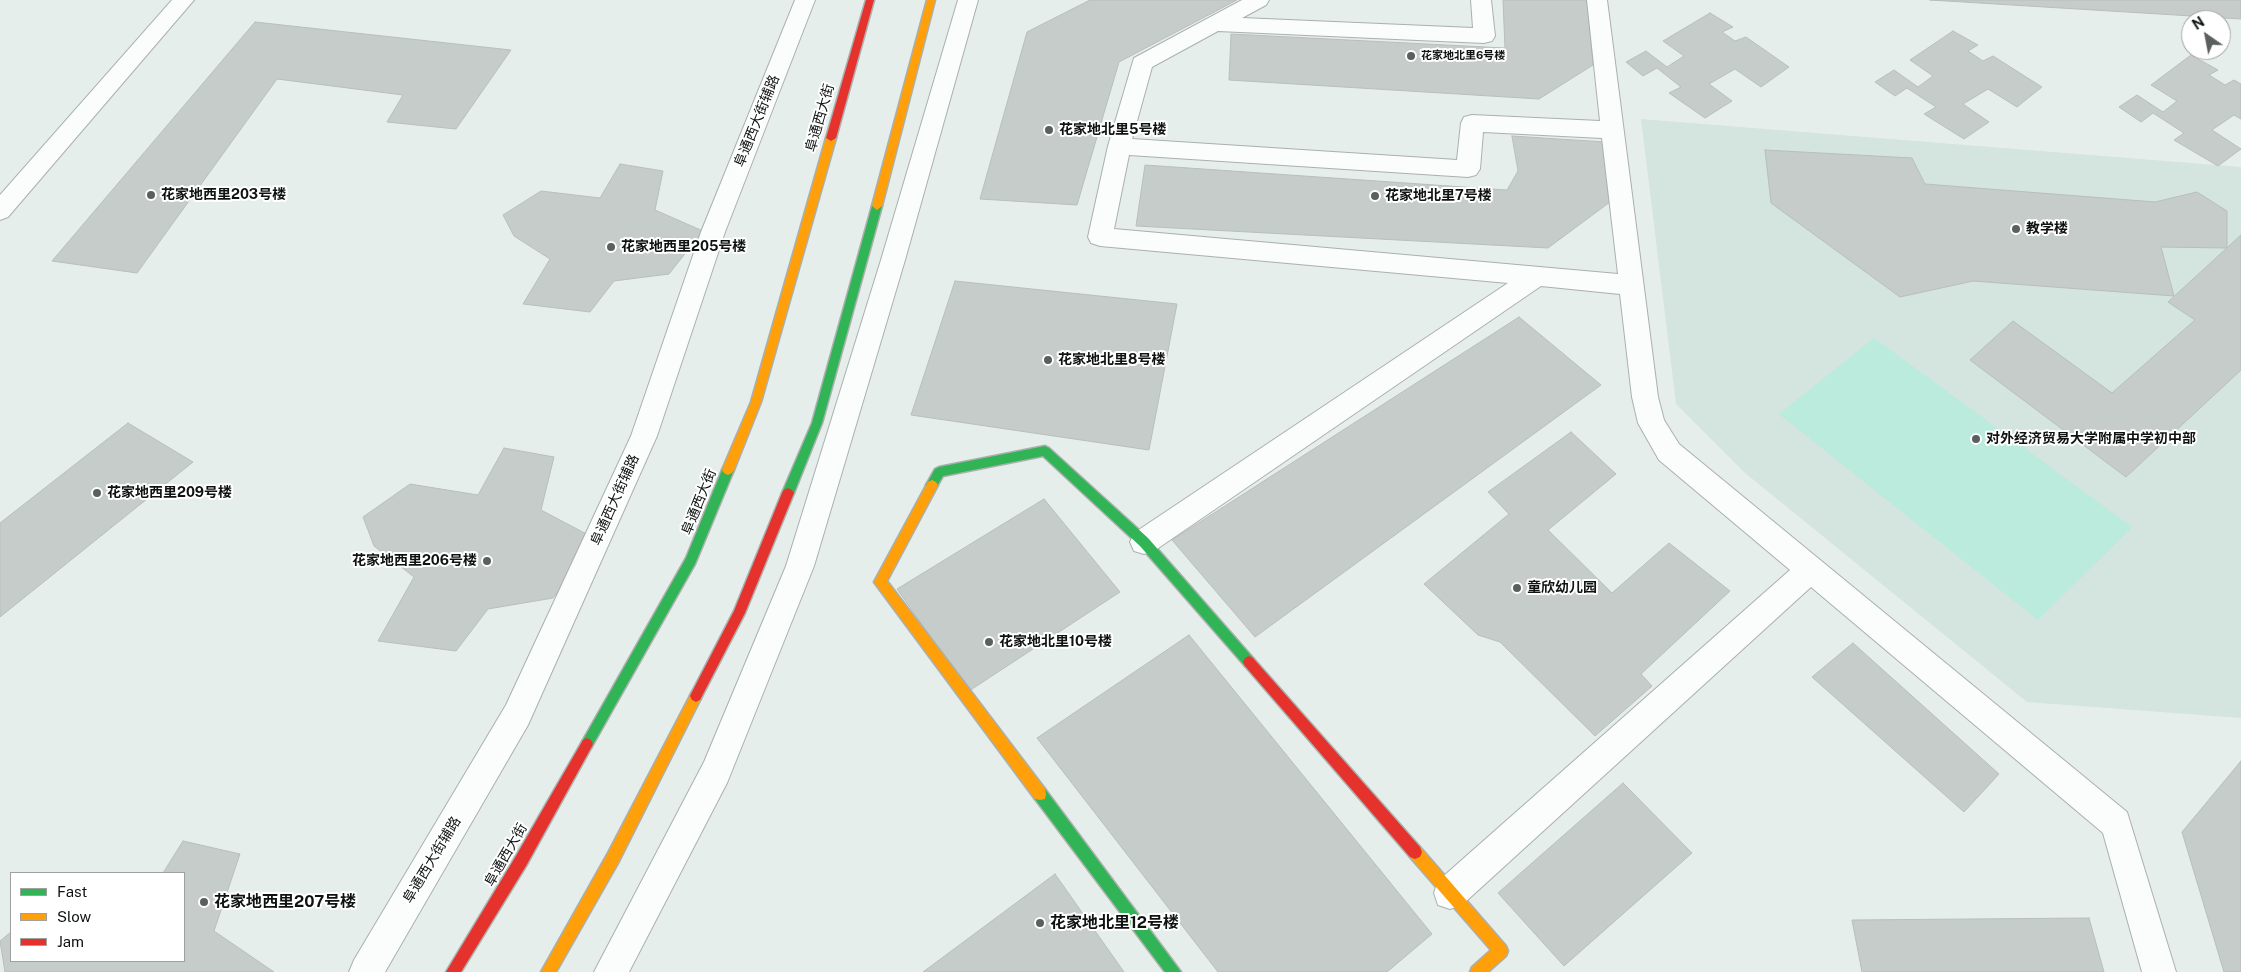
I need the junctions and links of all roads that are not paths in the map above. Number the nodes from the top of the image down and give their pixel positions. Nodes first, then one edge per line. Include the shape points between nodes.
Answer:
1 (184, 0) edge
2 (805, 0) edge
3 (870, 0) edge
4 (931, 0) edge
5 (968, 0) edge
6 (1259, 0) edge
7 (1481, 0) edge
8 (1597, 0) edge
9 (1214, 24) junction
10 (1612, 130) junction
11 (1119, 146) junction
12 (0, 211) edge
13 (1538, 276) junction
14 (1631, 285) junction
15 (1144, 542) junction
16 (1811, 569) junction
17 (1450, 893) junction
18 (366, 972) edge
19 (453, 972) edge
20 (548, 972) edge
21 (611, 972) edge
22 (1174, 972) edge
23 (1477, 972) edge
24 (2159, 972) edge

1 - 12 street
2 - 18 street, 阜通西大街辅路 via 713,232 644,436 517,715
3 - 19 main road, 阜通西大街 via 756,402 691,560
4 - 20 main road via 817,423 739,613 613,858
5 - 21 street via 800,566 716,772
6 - 9 street
7 - 9 street via 1484,36
8 - 10 street
9 - 11 street via 1142,63
10 - 11 street via 1472,123 1468,169
10 - 14 street
11 - 13 street via 1100,237
13 - 14 street
13 - 15 street
14 - 16 street via 1645,397 1651,423 1669,452
15 - 17 main road
15 - 22 main road via 1045,451 939,472 880,582
16 - 17 street
16 - 24 street via 2116,823
17 - 23 main road via 1501,951

